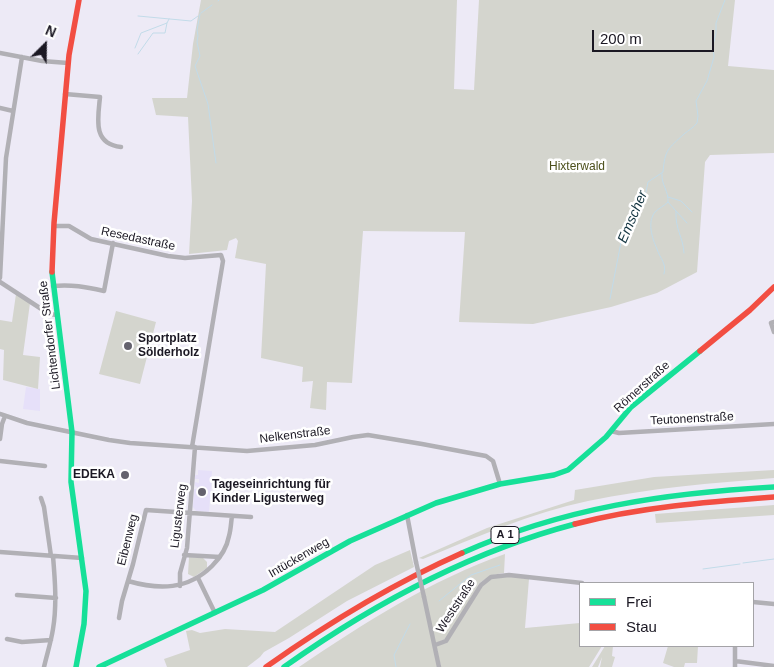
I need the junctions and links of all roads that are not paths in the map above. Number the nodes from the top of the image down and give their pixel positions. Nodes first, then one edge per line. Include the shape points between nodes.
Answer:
1 (79, 0) edge
2 (0, 53) edge
3 (22, 58) junction
4 (68, 63) junction
5 (65, 94) junction
6 (0, 108) edge
7 (13, 110) junction
8 (121, 146) dead end
9 (3, 163) edge
10 (54, 226) junction
11 (113, 243) junction
12 (221, 255) joint
13 (0, 278) edge
14 (0, 282) edge
15 (53, 286) junction
16 (774, 287) edge
17 (57, 315) junction
18 (774, 322) edge
19 (774, 332) edge
20 (2, 415) edge
21 (774, 424) edge
22 (72, 432) junction
23 (611, 432) junction
24 (0, 439) edge
25 (194, 447) junction
26 (0, 461) edge
27 (45, 466) dead end
28 (515, 482) joint
29 (500, 484) junction
30 (774, 487) edge
31 (774, 497) edge
32 (41, 498) dead end
33 (190, 513) junction
34 (407, 515) junction
35 (232, 516) junction
36 (251, 517) dead end
37 (0, 552) edge
38 (184, 555) junction
39 (52, 556) junction
40 (220, 557) junction
41 (82, 558) junction
42 (198, 578) junction
43 (128, 581) junction
44 (579, 583) edge
45 (180, 586) junction
46 (18, 595) dead end
47 (56, 598) junction
48 (754, 602) edge
49 (774, 604) edge
50 (215, 613) junction
51 (119, 618) dead end
52 (7, 639) dead end
53 (51, 640) junction
54 (435, 644) junction
55 (734, 647) edge
56 (735, 664) edge
57 (774, 666) edge
58 (44, 667) edge
59 (76, 667) edge
60 (99, 667) edge
61 (266, 667) edge
62 (284, 667) edge
63 (439, 667) edge

1 - 4 main road, Lichtendorfer Straße
2 - 3 street
3 - 4 street
3 - 7 street
4 - 5 main road, Lichtendorfer Straße
5 - 8 street via 100,97 100,134 110,144
5 - 10 main road, Lichtendorfer Straße
6 - 7 street
7 - 9 street
9 - 13 street
10 - 11 street, Resedastraße via 69,226 91,239
10 - 15 main road, Lichtendorfer Straße
11 - 12 street, Resedastraße via 170,257
11 - 15 street via 104,291 68,284
12 - 25 street, Ligusterweg via 223,261
14 - 17 street via 44,311
15 - 17 main road, Lichtendorfer Straße
16 - 23 main road, Römerstraße via 644,396 625,413
17 - 22 main road, Lichtendorfer Straße
18 - 19 street
20 - 22 street, Nelkenstraße via 26,424
20 - 24 street
21 - 23 street, Teutonenstraße
22 - 25 street, Nelkenstraße via 114,441
22 - 41 main road, Lichtendorfer Straße via 71,482
23 - 28 main road, Römerstraße via 568,470
25 - 29 street, Nelkenstraße via 293,448 368,435 486,456 493,461
25 - 33 street, Ligusterweg
26 - 27 street
28 - 29 main road, Intückenweg
29 - 34 main road, Intückenweg via 452,496
30 - 61 main road, A 1 via 680,494 616,504 494,539 441,561 398,584 340,617
31 - 62 main road, A 1 via 634,512 560,528 519,541 472,558 403,592
32 - 39 street
33 - 35 street
33 - 38 street, Ligusterweg
33 - 43 street, Eibenweg via 146,510
34 - 50 main road, Intückenweg via 350,541
34 - 54 street, bridge
35 - 36 street
35 - 40 street via 229,536
37 - 39 street
38 - 40 street
38 - 45 street, Ligusterweg
39 - 41 street
39 - 47 street
40 - 42 street
41 - 59 main road, Lichtendorfer Straße via 86,612
42 - 45 street
42 - 50 street
43 - 45 street via 149,587
43 - 51 street, Eibenweg
44 - 54 street, Weststraße via 491,576 481,585 446,640
46 - 47 street
47 - 53 street
48 - 49 street
50 - 60 main road, Intückenweg
52 - 53 street via 22,642
53 - 58 street
54 - 63 street
55 - 56 street
56 - 57 street

